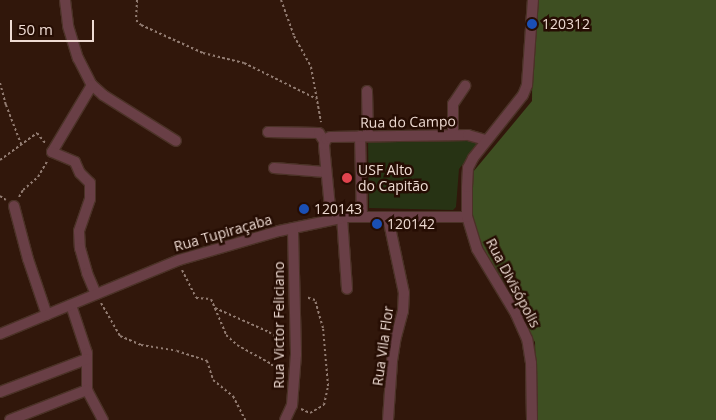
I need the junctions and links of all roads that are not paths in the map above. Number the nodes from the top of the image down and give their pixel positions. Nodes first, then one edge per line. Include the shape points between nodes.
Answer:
1 (64, 0) edge
2 (533, 0) edge
3 (92, 85) junction
4 (465, 86) dead end
5 (367, 91) dead end
6 (268, 132) dead end
7 (453, 135) junction
8 (364, 136) junction
9 (327, 139) junction
10 (486, 140) junction
11 (176, 141) dead end
12 (274, 168) dead end
13 (325, 172) junction
14 (14, 206) road end
15 (362, 216) junction
16 (467, 217) junction
17 (337, 218) junction
18 (388, 218) junction
19 (293, 228) junction
20 (347, 289) dead end
21 (96, 294) junction
22 (71, 305) junction
23 (47, 315) junction
24 (0, 334) edge
25 (87, 359) junction
26 (87, 390) junction
27 (0, 392) edge
28 (10, 420) edge
29 (103, 420) edge
30 (286, 420) edge
31 (388, 420) edge
32 (532, 420) edge

1 - 3 street via 78,58
2 - 10 street, Rua Divisópolis via 527,85 523,95
3 - 11 street
3 - 21 street via 52,152 75,162 90,183 90,199 79,232 87,272
4 - 7 street via 454,104
5 - 8 street
6 - 9 street via 318,133
7 - 8 street, Rua do Campo
7 - 10 street, Rua do Campo
8 - 9 street, Rua do Campo
8 - 15 street
9 - 13 street
10 - 16 street, Rua Divisópolis via 468,168
12 - 13 street
13 - 17 street
14 - 23 street
15 - 17 street, Rua Tupiraçaba
15 - 18 street, Rua Tupiraçaba
16 - 18 street, Rua Tupiraçaba
16 - 32 street, Rua Divisópolis via 477,249 516,314 527,339 532,363
17 - 19 street, Rua Tupiraçaba
17 - 20 street
18 - 31 street, Rua Vila Flor via 404,293
19 - 21 street, Rua Tupiraçaba via 177,261
19 - 30 street, Rua Victor Feliciano via 296,354 292,405
21 - 22 street, Rua Tupiraçaba
22 - 23 street, Rua Tupiraçaba
22 - 25 street via 84,338
23 - 24 street, Rua Tupiraçaba
25 - 26 street
25 - 27 street
26 - 28 street
26 - 29 street

